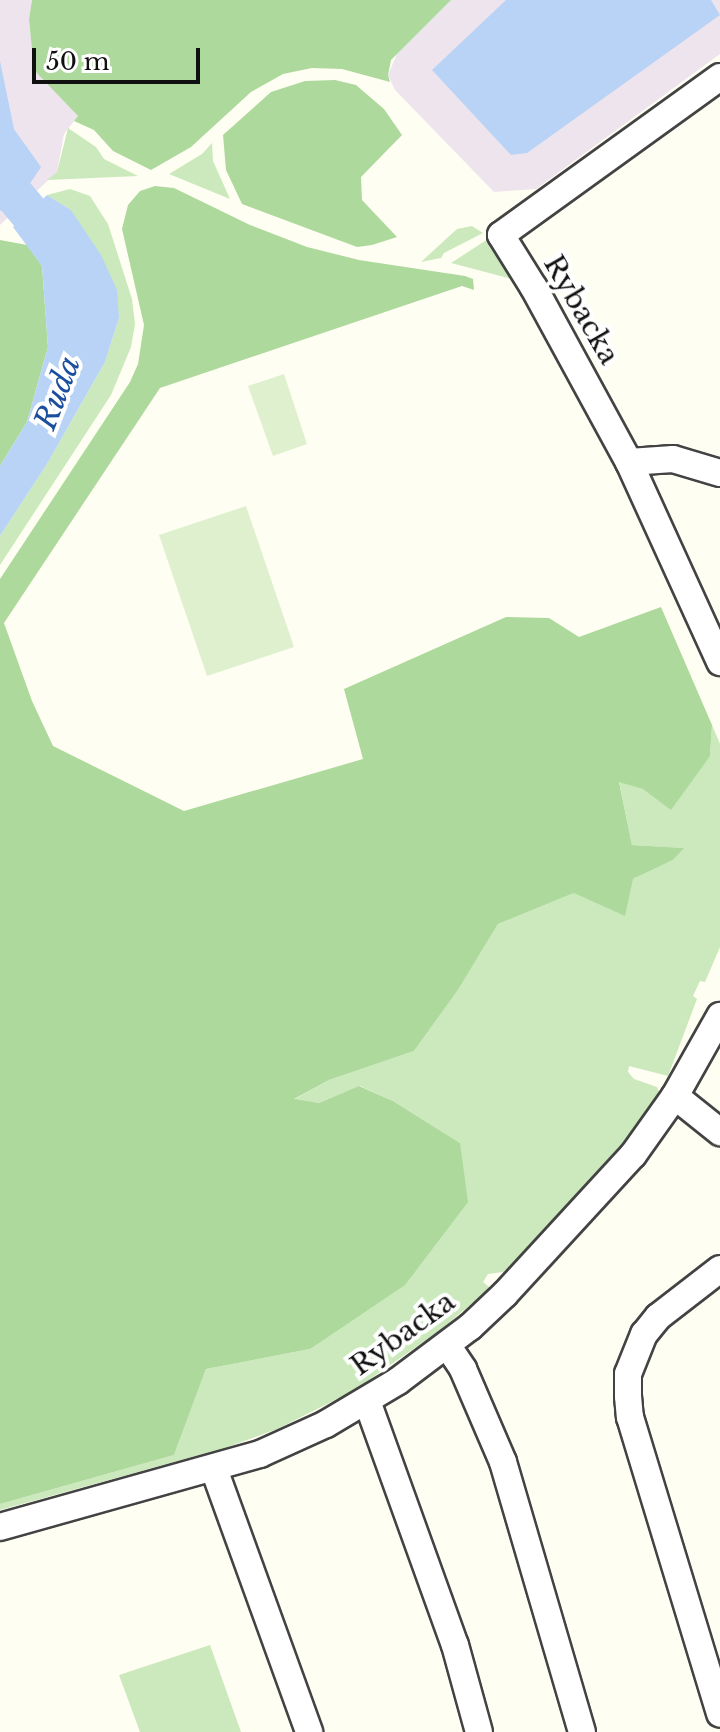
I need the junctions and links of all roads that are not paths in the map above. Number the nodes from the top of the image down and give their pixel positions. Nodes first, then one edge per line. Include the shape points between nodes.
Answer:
1 (720, 77) edge
2 (629, 462) junction
3 (720, 473) edge
4 (720, 662) edge
5 (720, 1016) edge
6 (675, 1096) junction
7 (720, 1132) edge
8 (720, 1269) edge
9 (447, 1345) junction
10 (367, 1401) junction
11 (214, 1469) junction
12 (0, 1527) edge
13 (720, 1714) edge
14 (309, 1732) edge
15 (479, 1732) edge
16 (582, 1732) edge

1 - 2 street, Rybacka via 501,235
2 - 3 street via 673,459
2 - 4 street, Rybacka
5 - 6 street, Rybacka
6 - 7 street
6 - 9 street, Rybacka via 639,1147 555,1242
8 - 13 street via 658,1317 644,1334 628,1374 630,1417
9 - 10 street, Rybacka
9 - 16 street via 463,1369 503,1462
10 - 11 street, Rybacka via 275,1448
10 - 15 street via 455,1645
11 - 12 street, Rybacka
11 - 14 street

